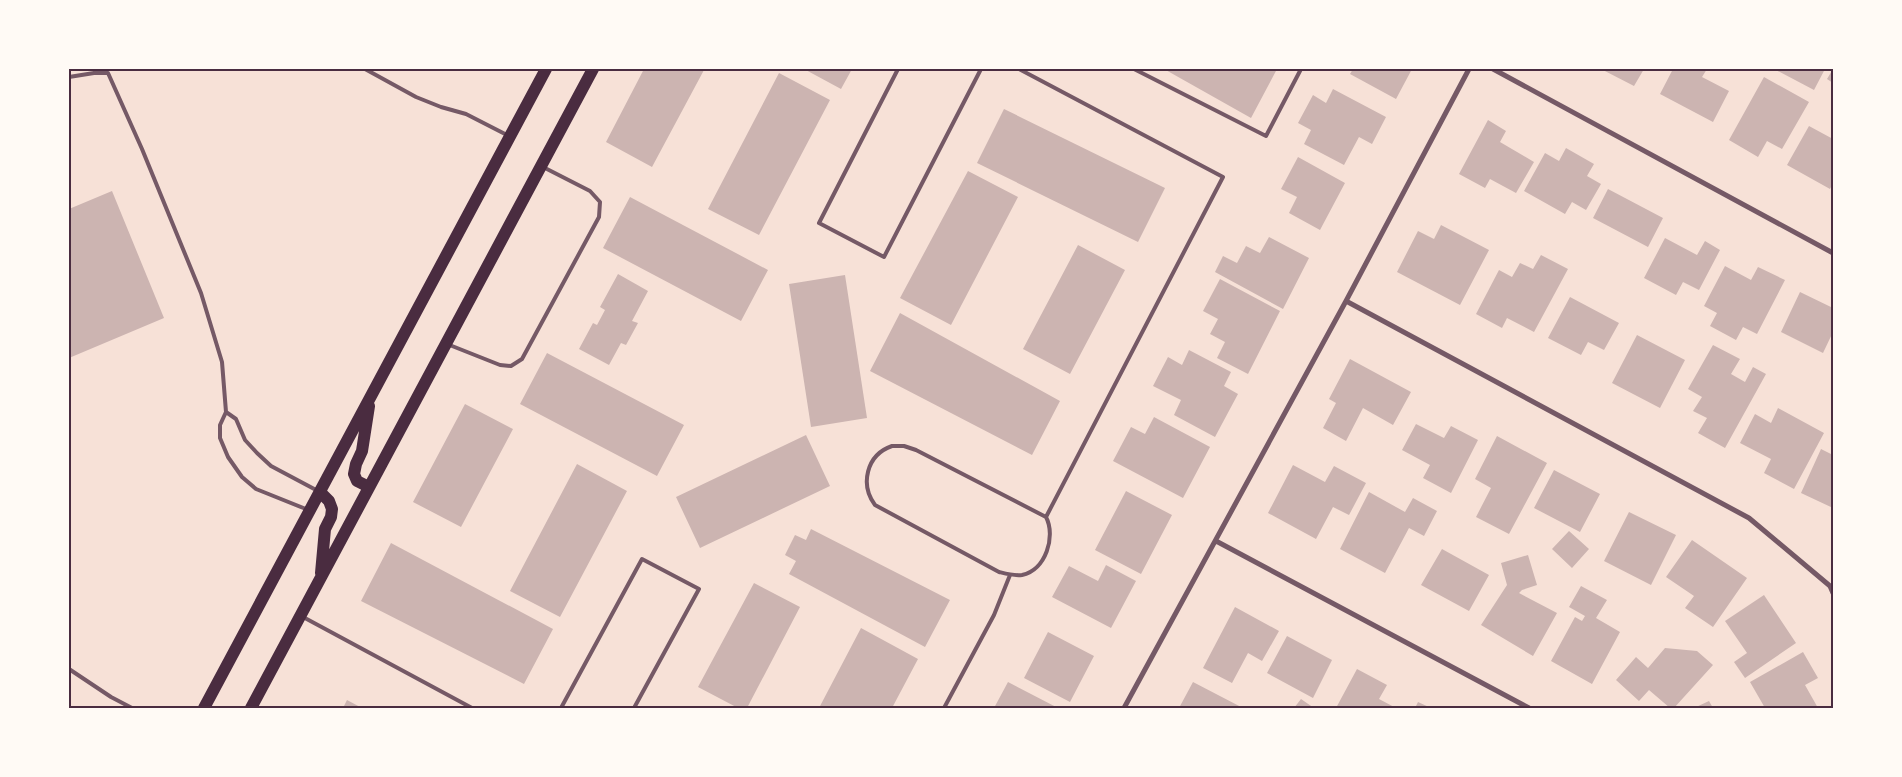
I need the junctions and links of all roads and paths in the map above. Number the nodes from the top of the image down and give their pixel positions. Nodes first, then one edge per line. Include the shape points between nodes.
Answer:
1 (365, 69) edge
2 (546, 69) edge
3 (593, 69) edge
4 (898, 69) edge
5 (981, 69) edge
6 (1018, 69) edge
7 (1134, 69) edge
8 (1301, 69) edge
9 (1469, 69) edge
10 (1493, 69) edge
11 (69, 77) edge
12 (510, 137) junction
13 (541, 166) junction
14 (1833, 253) edge
15 (1346, 301) junction
16 (446, 343) junction
17 (371, 397) junction
18 (226, 412) junction
19 (369, 487) junction
20 (320, 492) junction
21 (310, 510) junction
22 (1046, 517) junction
23 (1216, 541) junction
24 (1010, 575) junction
25 (320, 578) junction
26 (1833, 593) edge
27 (300, 616) junction
28 (70, 670) edge
29 (132, 708) edge
30 (204, 708) edge
31 (251, 708) edge
32 (472, 708) edge
33 (561, 708) edge
34 (634, 708) edge
35 (944, 708) edge
36 (1124, 708) edge
37 (1529, 708) edge

1 - 12 lane via 416,97 466,114
2 - 12 main road
3 - 13 main road
4 - 5 lane via 819,224 884,257
6 - 22 lane via 1223,177
7 - 8 lane via 1266,136
9 - 15 street
10 - 14 street
11 - 18 lane via 108,74 201,293 222,362
12 - 17 main road
13 - 16 main road
13 - 16 lane via 590,191 600,202 599,217 522,359 511,366 500,365
15 - 23 street
15 - 26 street via 1749,518 1830,586
16 - 19 main road
17 - 19 main road via 362,451 354,474 357,481
17 - 20 main road
18 - 20 lane via 236,419 246,440 271,466
18 - 21 lane via 220,426 220,438 242,477 256,489
19 - 25 main road
20 - 21 main road
20 - 25 main road via 332,509 325,529
21 - 30 main road
22 - 24 lane via 1051,538 1041,561 1031,572
22 - 24 lane via 910,448 887,448 872,462 866,482 875,505
23 - 36 street
23 - 37 street
24 - 35 lane via 994,615
25 - 27 main road
27 - 31 main road
27 - 32 lane
28 - 29 lane
33 - 34 lane via 642,559 699,589

